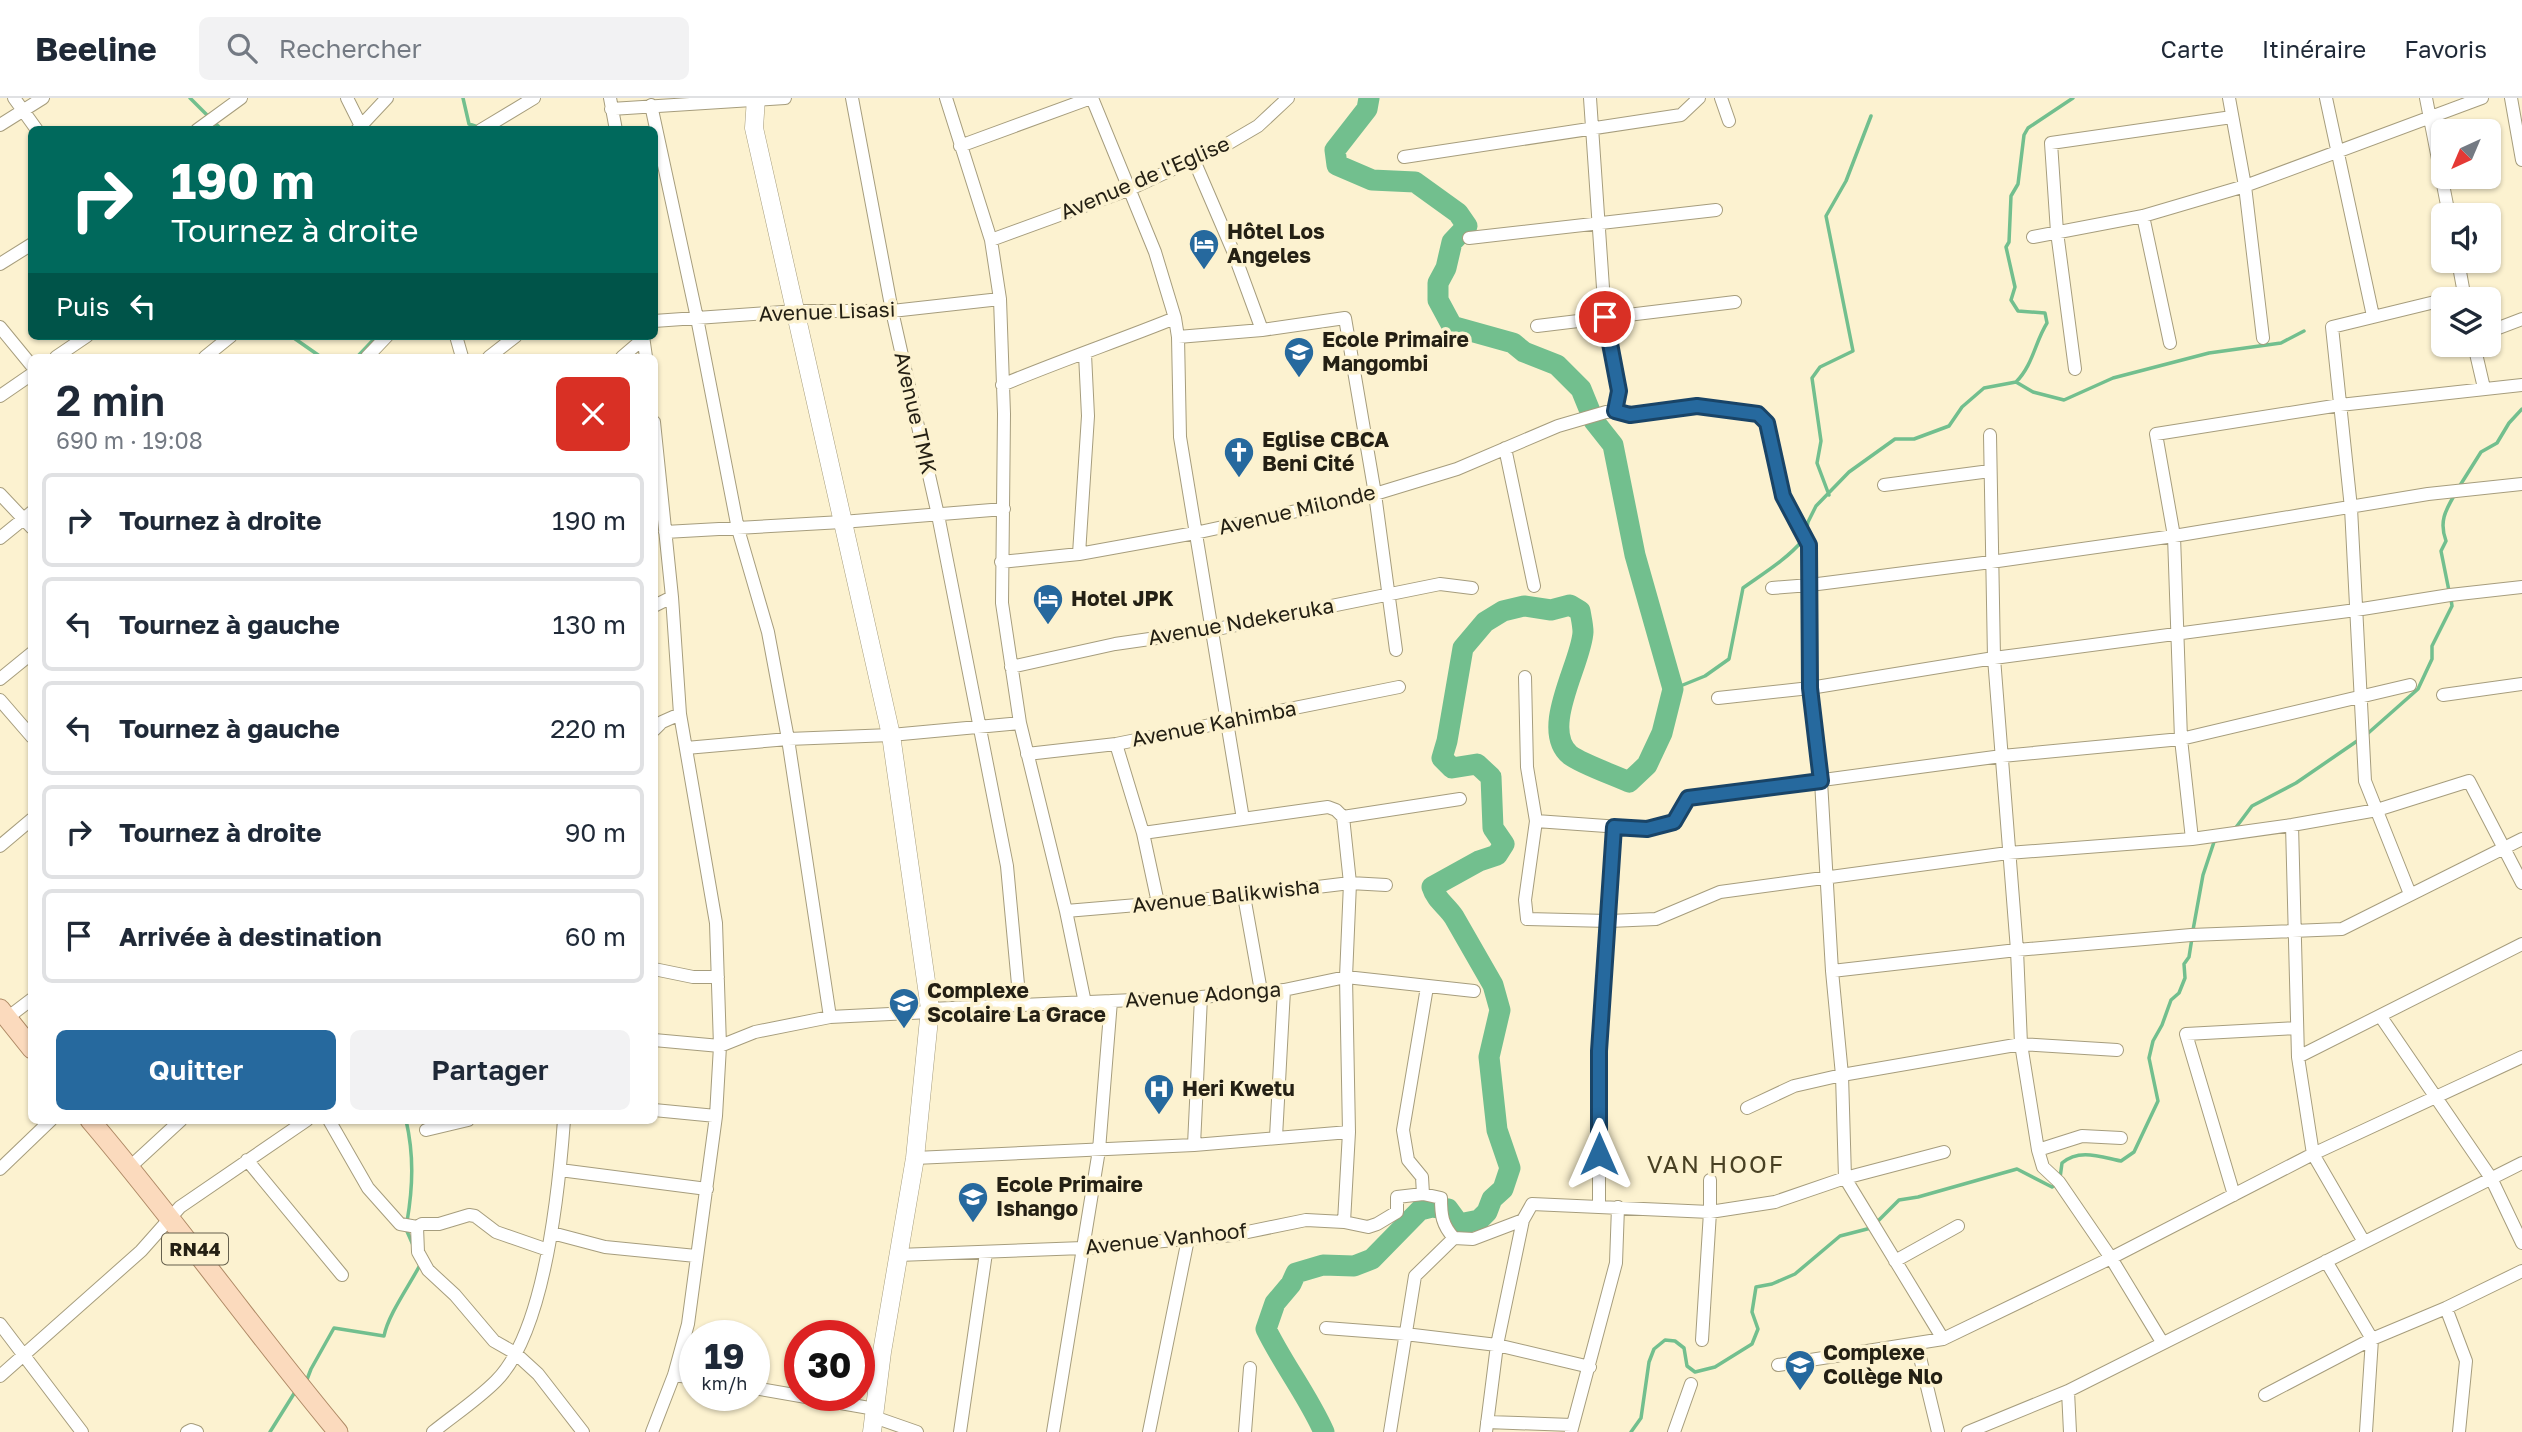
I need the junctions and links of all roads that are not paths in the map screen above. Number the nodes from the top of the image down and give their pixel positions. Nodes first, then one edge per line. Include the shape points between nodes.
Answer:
1 (14, 98) edge
2 (43, 98) edge
3 (241, 98) edge
4 (346, 98) edge
5 (387, 98) edge
6 (534, 98) edge
7 (785, 98) edge
8 (852, 98) edge
9 (946, 98) edge
10 (1091, 98) edge
11 (1288, 98) edge
12 (1590, 98) edge
13 (1699, 98) edge
14 (1721, 98) edge
15 (2229, 98) edge
16 (2326, 98) edge
17 (2426, 98) edge
18 (2483, 98) edge
19 (2511, 98) edge
20 (755, 99) edge
21 (610, 103) edge
22 (651, 105) junction
23 (23, 111) junction
24 (2232, 117) junction
25 (2430, 118) junction
26 (1729, 121) dead end
27 (0, 125) edge
28 (34, 126) edge
29 (202, 126) edge
30 (360, 126) edge
31 (363, 126) edge
32 (487, 126) edge
33 (615, 126) edge
34 (656, 126) edge
35 (1591, 130) junction
36 (658, 137) edge
37 (960, 146) junction
38 (2336, 153) junction
39 (1404, 157) dead end
40 (1193, 158) junction
41 (2522, 160) edge
42 (2245, 186) junction
43 (1128, 190) junction
44 (2447, 203) edge
45 (1716, 210) dead end
46 (2143, 216) junction
47 (1598, 225) junction
48 (2057, 232) junction
49 (2033, 237) dead end
50 (1469, 238) dead end
51 (991, 240) junction
52 (28, 246) edge
53 (0, 264) edge
54 (1000, 299) junction
55 (1735, 302) dead end
56 (2431, 303) edge
57 (796, 311) junction
58 (892, 311) junction
59 (2373, 316) junction
60 (1605, 317) junction
61 (697, 318) junction
62 (1175, 318) junction
63 (2522, 319) edge
64 (658, 321) edge
65 (1537, 326) dead end
66 (0, 327) edge
67 (2501, 327) edge
68 (1262, 330) junction
69 (1178, 338) junction
70 (2263, 338) dead end
71 (81, 340) edge
72 (226, 340) edge
73 (383, 340) edge
74 (511, 340) edge
75 (640, 340) edge
76 (2170, 343) dead end
77 (60, 354) edge
78 (209, 354) edge
79 (370, 354) edge
80 (493, 354) edge
81 (625, 354) edge
82 (1085, 354) junction
83 (2477, 357) edge
84 (28, 361) edge
85 (2076, 369) dead end
86 (28, 377) edge
87 (1002, 385) junction
88 (2522, 385) edge
89 (2484, 388) junction
90 (0, 396) edge
91 (2340, 405) junction
92 (1610, 412) junction
93 (1990, 435) dead end
94 (1505, 448) junction
95 (1990, 471) junction
96 (2522, 484) edge
97 (1884, 485) dead end
98 (0, 494) edge
99 (1375, 494) junction
100 (658, 501) edge
101 (2351, 508) junction
102 (1004, 509) junction
103 (938, 515) junction
104 (28, 519) edge
105 (28, 521) edge
106 (842, 522) junction
107 (738, 529) junction
108 (665, 532) junction
109 (1195, 533) junction
110 (2174, 536) junction
111 (0, 538) edge
112 (1079, 554) junction
113 (1001, 562) junction
114 (1991, 562) junction
115 (1810, 585) junction
116 (1534, 586) dead end
117 (2522, 587) edge
118 (1472, 588) dead end
119 (1772, 588) dead end
120 (1388, 596) junction
121 (672, 597) junction
122 (658, 604) edge
123 (2356, 610) junction
124 (1212, 630) junction
125 (2176, 634) junction
126 (1396, 650) dead end
127 (28, 656) edge
128 (1994, 658) junction
129 (1011, 667) junction
130 (1525, 677) dead end
131 (0, 679) edge
132 (2522, 684) edge
133 (2410, 685) dead end
134 (1399, 687) dead end
135 (1810, 688) junction
136 (2360, 695) junction
137 (2443, 695) dead end
138 (1718, 698) dead end
139 (0, 701) edge
140 (680, 714) junction
141 (1227, 722) junction
142 (1020, 723) junction
143 (658, 726) edge
144 (981, 726) junction
145 (28, 732) edge
146 (891, 736) junction
147 (788, 739) junction
148 (2181, 739) junction
149 (1116, 744) junction
150 (686, 747) junction
151 (1027, 754) junction
152 (2002, 756) junction
153 (1821, 781) junction
154 (1460, 799) dead end
155 (2377, 810) junction
156 (1343, 817) junction
157 (1243, 819) junction
158 (1536, 821) junction
159 (28, 822) edge
160 (2292, 825) junction
161 (1614, 827) junction
162 (1143, 833) junction
163 (2192, 839) junction
164 (2522, 839) edge
165 (0, 846) edge
166 (2503, 849) junction
167 (2008, 853) junction
168 (1828, 878) junction
169 (1350, 883) junction
170 (2522, 883) edge
171 (1386, 885) dead end
172 (2410, 894) junction
173 (1244, 896) junction
174 (1158, 903) junction
175 (1066, 911) junction
176 (1609, 921) junction
177 (2294, 930) junction
178 (2522, 944) edge
179 (2017, 950) junction
180 (658, 970) edge
181 (1832, 971) junction
182 (718, 977) junction
183 (1346, 977) junction
184 (1427, 987) junction
185 (1284, 990) junction
186 (1261, 991) junction
187 (1474, 991) dead end
188 (1201, 997) junction
189 (28, 1001) edge
190 (1111, 1001) junction
191 (1085, 1003) junction
192 (1020, 1006) junction
193 (930, 1011) junction
194 (4, 1013) edge
195 (830, 1017) junction
196 (2381, 1017) junction
197 (2297, 1028) junction
198 (658, 1040) edge
199 (28, 1044) edge
200 (2021, 1044) junction
201 (720, 1046) junction
202 (2117, 1050) dead end
203 (2522, 1057) edge
204 (2298, 1058) junction
205 (1842, 1075) junction
206 (2434, 1098) junction
207 (1747, 1108) dead end
208 (658, 1110) edge
209 (716, 1116) junction
210 (47, 1124) edge
211 (93, 1124) edge
212 (177, 1124) edge
213 (301, 1124) edge
214 (331, 1124) edge
215 (451, 1124) edge
216 (564, 1124) edge
217 (426, 1130) dead end
218 (1349, 1132) junction
219 (1276, 1137) junction
220 (2121, 1138) dead end
221 (1194, 1145) junction
222 (1099, 1150) junction
223 (2038, 1150) junction
224 (1944, 1152) dead end
225 (2313, 1154) junction
226 (915, 1158) junction
227 (247, 1160) junction
228 (2522, 1163) edge
229 (130, 1167) junction
230 (0, 1169) edge
231 (560, 1170) junction
232 (1845, 1178) junction
233 (2491, 1178) junction
234 (1710, 1180) dead end
235 (707, 1189) junction
236 (1423, 1194) junction
237 (2234, 1195) junction
238 (1599, 1206) junction
239 (1618, 1207) junction
240 (1710, 1212) junction
241 (170, 1217) junction
242 (1522, 1220) junction
243 (1344, 1222) junction
244 (1958, 1226) dead end
245 (410, 1227) junction
246 (552, 1233) junction
247 (1454, 1238) junction
248 (1188, 1239) junction
249 (2364, 1242) junction
250 (2522, 1243) edge
251 (1083, 1248) junction
252 (548, 1250) junction
253 (986, 1252) junction
254 (898, 1255) junction
255 (696, 1256) junction
256 (2111, 1258) junction
257 (1895, 1261) junction
258 (2326, 1261) junction
259 (2522, 1271) edge
260 (342, 1275) dead end
261 (2446, 1308) junction
262 (0, 1324) edge
263 (1325, 1328) dead end
264 (1405, 1334) junction
265 (1943, 1339) junction
266 (2372, 1339) junction
267 (1702, 1340) dead end
268 (2162, 1342) junction
269 (1497, 1345) junction
270 (1917, 1345) junction
271 (515, 1353) junction
272 (24, 1354) junction
273 (1778, 1365) dead end
274 (1590, 1367) junction
275 (1250, 1368) dead end
276 (674, 1375) junction
277 (0, 1376) edge
278 (679, 1376) edge
279 (1691, 1384) dead end
280 (2068, 1391) junction
281 (770, 1392) edge
282 (2265, 1395) dead end
283 (873, 1419) edge
284 (1486, 1427) edge
285 (1572, 1428) edge
286 (82, 1432) edge
287 (187, 1432) edge
288 (197, 1432) edge
289 (338, 1432) edge
290 (433, 1432) edge
291 (583, 1432) edge
292 (652, 1432) edge
293 (917, 1432) edge
294 (960, 1432) edge
295 (1053, 1432) edge
296 (1149, 1432) edge
297 (1245, 1432) edge
298 (1390, 1432) edge
299 (1674, 1432) edge
300 (1938, 1432) edge
301 (1968, 1432) edge
302 (2070, 1432) edge
303 (2366, 1432) edge
304 (2459, 1432) edge

1 - 23 street
2 - 23 street
3 - 29 street
4 - 30 street
5 - 31 street
6 - 32 street
7 - 20 street
8 - 58 street, Avenue TMK
9 - 37 street
10 - 37 street
10 - 43 street
11 - 40 street, Avenue de l'Eglise via 1258,126
12 - 35 street
13 - 35 street via 1681,115
14 - 26 street
15 - 24 street
16 - 38 street
17 - 25 street
18 - 25 street
19 - 41 street
20 - 22 street
20 - 57 street via 754,128
21 - 22 street
21 - 33 street
22 - 34 street
23 - 27 street
23 - 28 street
24 - 42 street
24 - 48 street via 2052,143
25 - 38 street
25 - 44 street
35 - 39 street
35 - 47 street
36 - 61 street
37 - 51 street
38 - 42 street
38 - 59 street
40 - 43 street, Avenue de l'Eglise
40 - 68 street
42 - 46 street
42 - 70 street
43 - 51 street, Avenue de l'Eglise
43 - 62 street via 1155,252
45 - 47 street
46 - 48 street
46 - 76 street
47 - 50 street
47 - 60 street
48 - 49 street
48 - 85 street
51 - 54 street
52 - 53 street
54 - 58 street, Avenue Lisasi
54 - 87 street
55 - 60 street
56 - 59 street
57 - 58 street, Avenue Lisasi
57 - 61 street, Avenue Lisasi
57 - 106 street
58 - 103 street, Avenue TMK
59 - 91 street via 2332,327
60 - 65 street
60 - 92 street via 1619,391
61 - 64 street, Avenue Lisasi
61 - 107 street
62 - 69 street
62 - 82 street
63 - 67 street
66 - 84 street
68 - 69 street
68 - 99 street via 1345,318
69 - 109 street via 1180,437
71 - 77 street
72 - 78 street
73 - 79 street
74 - 80 street
75 - 81 street
82 - 87 street
82 - 112 street via 1088,416
83 - 89 street
86 - 90 street
87 - 102 street
88 - 89 street
89 - 91 street
91 - 101 street
91 - 110 street via 2156,434
92 - 94 street, Avenue Milonde
92 - 115 street, Avenue Milonde via 1630,415 1697,406 1758,414 1767,423 1783,496 1809,545
93 - 95 street
94 - 99 street, Avenue Milonde via 1457,469
94 - 116 street
95 - 97 street
95 - 114 street
96 - 101 street
98 - 104 street
99 - 109 street, Avenue Milonde
99 - 120 street
100 - 108 street
101 - 110 street
101 - 123 street
102 - 103 street
102 - 113 street
103 - 106 street
103 - 144 street, Avenue TMK
105 - 111 street
106 - 107 street
106 - 146 street
107 - 108 street
107 - 147 street via 768,632
108 - 121 street
109 - 112 street, Avenue Milonde
109 - 124 street
110 - 114 street
110 - 125 street
112 - 113 street, Avenue Milonde
113 - 129 street
114 - 115 street
114 - 128 street
115 - 119 street
115 - 135 street
117 - 123 street
118 - 120 street, Avenue Ndekeruka via 1440,584
120 - 124 street, Avenue Ndekeruka
120 - 126 street
121 - 122 street
121 - 140 street
123 - 125 street
123 - 136 street
124 - 129 street, Avenue Ndekeruka via 1115,644
124 - 141 street
125 - 128 street
125 - 148 street
127 - 131 street
128 - 135 street
128 - 152 street
129 - 142 street
130 - 158 street via 1527,767
132 - 137 street
133 - 136 street
134 - 141 street, Avenue Kahimba
135 - 138 street
135 - 153 street
136 - 148 street
136 - 155 street via 2365,781
139 - 145 street
140 - 143 street
140 - 150 street
141 - 149 street, Avenue Kahimba
141 - 157 street
142 - 144 street
142 - 151 street
144 - 146 street
144 - 192 street, Avenue TMK via 1007,866
146 - 147 street
146 - 193 street
147 - 150 street
147 - 195 street
148 - 152 street
148 - 163 street
149 - 151 street, Avenue Kahimba
149 - 162 street
150 - 182 street via 716,923
151 - 175 street
152 - 153 street
152 - 167 street
153 - 161 street via 1688,798 1674,822 1647,829
153 - 168 street
154 - 156 street
155 - 160 street
155 - 166 street via 2469,781
155 - 172 street
156 - 157 street via 1328,807
156 - 169 street
157 - 162 street
158 - 161 street
158 - 176 street via 1525,900 1527,919
159 - 165 street
160 - 163 street
160 - 177 street
161 - 176 street
162 - 174 street
163 - 167 street
164 - 166 street
166 - 170 street
166 - 172 street
167 - 168 street
167 - 179 street
168 - 176 street via 1720,892 1656,919
168 - 181 street
169 - 171 street, Avenue Balikwisha
169 - 173 street, Avenue Balikwisha
169 - 183 street
172 - 177 street via 2342,929
173 - 174 street, Avenue Balikwisha
173 - 186 street
174 - 175 street, Avenue Balikwisha
175 - 191 street
176 - 238 street via 1599,1051
177 - 179 street
177 - 197 street
178 - 196 street
179 - 181 street
179 - 200 street
180 - 182 street
181 - 205 street
182 - 201 street
183 - 184 street, Avenue Adonga
183 - 185 street, Avenue Adonga
183 - 218 street
184 - 187 street, Avenue Adonga
184 - 236 street via 1403,1130 1408,1160 1422,1177
185 - 186 street, Avenue Adonga
185 - 219 street
186 - 188 street, Avenue Adonga
188 - 190 street, Avenue Adonga
188 - 221 street
189 - 194 street
190 - 191 street, Avenue Adonga
190 - 222 street
191 - 192 street, Avenue Adonga
192 - 193 street, Avenue Adonga
193 - 195 street, Avenue Adonga
193 - 226 street
194 - 199 main road
195 - 201 street, Avenue Adonga via 755,1032
196 - 204 street
196 - 206 street
197 - 204 street
197 - 237 street via 2186,1034
198 - 201 street
200 - 202 street
200 - 205 street
200 - 223 street
201 - 209 street
203 - 206 street
204 - 225 street
205 - 207 street via 1794,1086
205 - 232 street
206 - 225 street
206 - 233 street
208 - 209 street
209 - 235 street
210 - 230 street
211 - 229 main road, RN44
212 - 229 street
213 - 227 street
214 - 245 street via 369,1188
215 - 217 street
216 - 231 street
218 - 219 street
218 - 243 street
219 - 221 street
220 - 223 street via 2082,1136
221 - 222 street
222 - 226 street
222 - 251 street
223 - 256 street via 2043,1167 2059,1182
224 - 232 street
225 - 237 street
225 - 249 street
226 - 254 street
227 - 241 street
227 - 260 street
228 - 233 street
229 - 241 main road, RN44
231 - 235 street
231 - 246 street
232 - 240 street via 1775,1202
232 - 257 street
233 - 249 street
233 - 250 street
234 - 240 street
235 - 255 street
236 - 243 street, Avenue Vanhoof via 1397,1197 1397,1212 1377,1224 1368,1227
236 - 247 street via 1441,1198 1441,1217
237 - 256 street
238 - 239 street
238 - 242 street via 1532,1204
239 - 240 street
239 - 274 street via 1616,1263
240 - 267 street
241 - 272 street via 141,1251
241 - 289 main road, RN44
242 - 247 street via 1473,1239
242 - 269 street
243 - 248 street, Avenue Vanhoof via 1306,1220
244 - 257 street
245 - 252 street via 475,1216 496,1232
245 - 271 street via 428,1270 494,1341
246 - 252 street
246 - 255 street via 605,1247
247 - 264 street via 1415,1276
248 - 251 street, Avenue Vanhoof
248 - 296 street
249 - 258 street
251 - 253 street, Avenue Vanhoof
251 - 295 street
252 - 271 street
253 - 254 street, Avenue Vanhoof
253 - 294 street
254 - 283 street
255 - 276 street via 688,1324
256 - 265 street
256 - 268 street
257 - 265 street
258 - 266 street
258 - 268 street
259 - 261 street
261 - 266 street
261 - 304 street via 2466,1361
262 - 272 street
263 - 264 street
264 - 269 street
264 - 298 street
265 - 270 street
266 - 282 street
266 - 303 street
268 - 280 street
269 - 274 street
269 - 284 street
270 - 273 street
270 - 300 street
271 - 290 street via 497,1380
271 - 291 street via 538,1374
272 - 277 street
272 - 286 street
274 - 285 street
275 - 297 street
276 - 278 street
276 - 292 street
279 - 299 street
280 - 301 street
280 - 302 street
281 - 283 street
283 - 293 street
284 - 285 street
287 - 288 street

